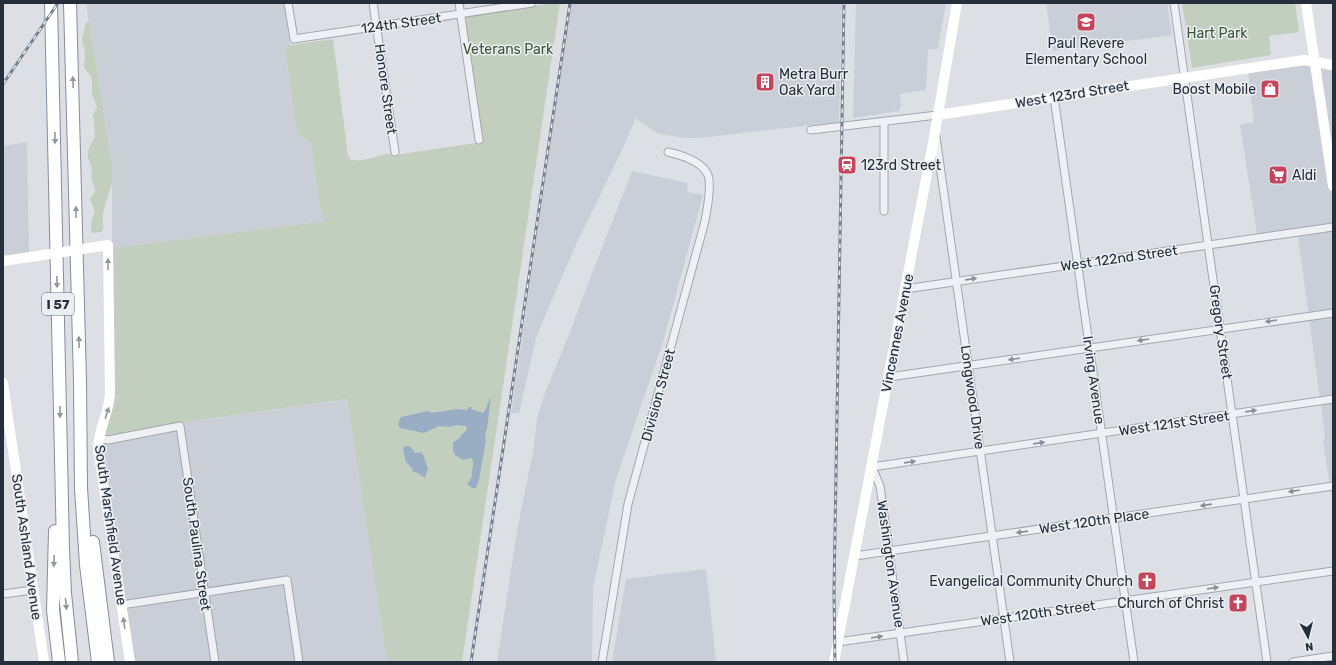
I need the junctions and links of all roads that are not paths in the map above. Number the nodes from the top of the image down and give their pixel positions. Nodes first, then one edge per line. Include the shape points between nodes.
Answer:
1 (44, 3) edge
2 (51, 3) edge
3 (70, 3) edge
4 (288, 3) edge
5 (373, 3) edge
6 (459, 3) edge
7 (532, 3) edge
8 (957, 3) edge
9 (1174, 3) edge
10 (1306, 3) edge
11 (460, 14) junction
12 (377, 26) junction
13 (1314, 62) junction
14 (1333, 65) edge
15 (1185, 77) junction
16 (1054, 97) junction
17 (54, 99) junction
18 (937, 115) junction
19 (884, 122) junction
20 (811, 130) dead end
21 (935, 132) junction
22 (479, 140) dead end
23 (395, 152) dead end
24 (668, 152) dead end
25 (1333, 186) edge
26 (884, 211) dead end
27 (1333, 227) edge
28 (1209, 245) junction
29 (3, 261) edge
30 (1077, 264) junction
31 (956, 282) junction
32 (905, 289) junction
33 (1333, 312) edge
34 (1220, 328) junction
35 (1089, 348) junction
36 (969, 366) junction
37 (889, 377) junction
38 (80, 381) junction
39 (3, 384) edge
40 (1333, 399) edge
41 (1232, 414) junction
42 (6, 423) edge
43 (1101, 433) junction
44 (99, 438) junction
45 (980, 451) junction
46 (872, 467) junction
47 (1333, 486) edge
48 (1244, 499) junction
49 (62, 510) junction
50 (1113, 518) junction
51 (992, 536) junction
52 (889, 551) junction
53 (855, 556) junction
54 (1333, 571) edge
55 (1256, 582) junction
56 (33, 590) junction
57 (204, 592) junction
58 (3, 594) edge
59 (1125, 601) junction
60 (121, 605) junction
61 (1004, 618) junction
62 (900, 633) junction
63 (838, 642) junction
64 (1333, 656) edge
65 (44, 662) edge
66 (59, 662) edge
67 (72, 662) edge
68 (98, 662) edge
69 (108, 662) edge
70 (130, 662) edge
71 (214, 662) edge
72 (300, 662) edge
73 (602, 662) edge
74 (834, 662) edge
75 (904, 662) edge
76 (1010, 662) edge
77 (1134, 662) edge
78 (1267, 662) edge
79 (1293, 662) edge

1 - 17 highway
2 - 17 highway, I 57
38 -> 3 highway, I 57
4 - 12 street, 124th Street via 294,38
5 - 12 street, Honore Street
6 - 11 street
7 - 11 street, 124th Street
8 - 18 main road, Vincennes Avenue
9 - 15 street, Gregory Street
10 - 13 main road
11 - 12 street, 124th Street
11 - 22 street
12 - 23 street, Honore Street
13 - 14 main road, West 123rd Street
13 - 15 main road, West 123rd Street via 1304,60
13 - 25 main road
15 - 16 main road, West 123rd Street
15 - 28 street, Gregory Street
16 - 18 main road, West 123rd Street
16 - 30 street, Irving Avenue
17 -> 49 highway, I 57
18 - 19 street, West 123rd Street
18 - 21 main road, Vincennes Avenue
19 - 20 street, West 123rd Street
19 - 26 street
21 - 31 street, Longwood Drive
21 - 32 main road, Vincennes Avenue
24 - 73 street, Division Street via 700,165 708,175 709,191 705,221 628,504
27 - 28 street, West 122nd Street
28 - 30 street, West 122nd Street
28 - 34 street, Gregory Street
44 -> 29 main road, South Marshfield Avenue, bridge via 110,394 108,245
31 -> 30 street, West 122nd Street
30 - 35 street, Irving Avenue
31 - 32 street, West 122nd Street
31 - 36 street, Longwood Drive
32 - 37 main road, Vincennes Avenue
33 -> 34 street
34 -> 35 street
34 - 41 street, Gregory Street
35 -> 36 street
35 - 43 street, Irving Avenue
36 - 37 street
36 - 45 street, Longwood Drive
37 - 46 main road, Vincennes Avenue
38 - 68 highway, I 57 via 84,540
38 - 69 highway via 93,554
39 - 42 main road, South Ashland Avenue
41 -> 40 street, West 121st Street
41 - 43 street, West 121st Street
41 - 48 street, Gregory Street
42 - 56 main road, South Ashland Avenue
45 -> 43 street, West 121st Street
43 - 50 street, Irving Avenue
44 - 57 street, South Paulina Street via 108,440 180,426
44 - 60 main road, South Marshfield Avenue via 99,459
46 -> 45 street, West 121st Street
45 - 51 street, Longwood Drive
46 - 52 street, Washington Avenue via 880,486
46 - 53 main road, Vincennes Avenue
47 -> 48 street, West 120th Place
48 -> 50 street, West 120th Place
48 - 55 street, Gregory Street
49 -> 66 highway via 55,528 53,610
49 -> 67 highway, I 57
50 -> 51 street, West 120th Place
50 - 59 street, Irving Avenue
51 - 52 street, West 120th Place
51 - 61 street, Longwood Drive
52 - 53 street, West 120th Place
52 - 62 street, Washington Avenue
53 - 63 main road, Vincennes Avenue
54 - 55 street, West 120th Street
59 -> 55 street, West 120th Street
55 - 78 street, Gregory Street
56 - 58 street
56 - 65 main road, South Ashland Avenue
57 - 60 street
57 - 71 street, South Paulina Street
57 - 72 street via 287,580
59 - 61 street, West 120th Street
59 - 77 street, Irving Avenue
70 -> 60 main road, South Marshfield Avenue
61 - 62 street, West 120th Street
61 - 76 street, Longwood Drive
63 -> 62 street, West 120th Street
62 - 75 street, Washington Avenue
63 - 74 main road, Vincennes Avenue
64 - 79 street

